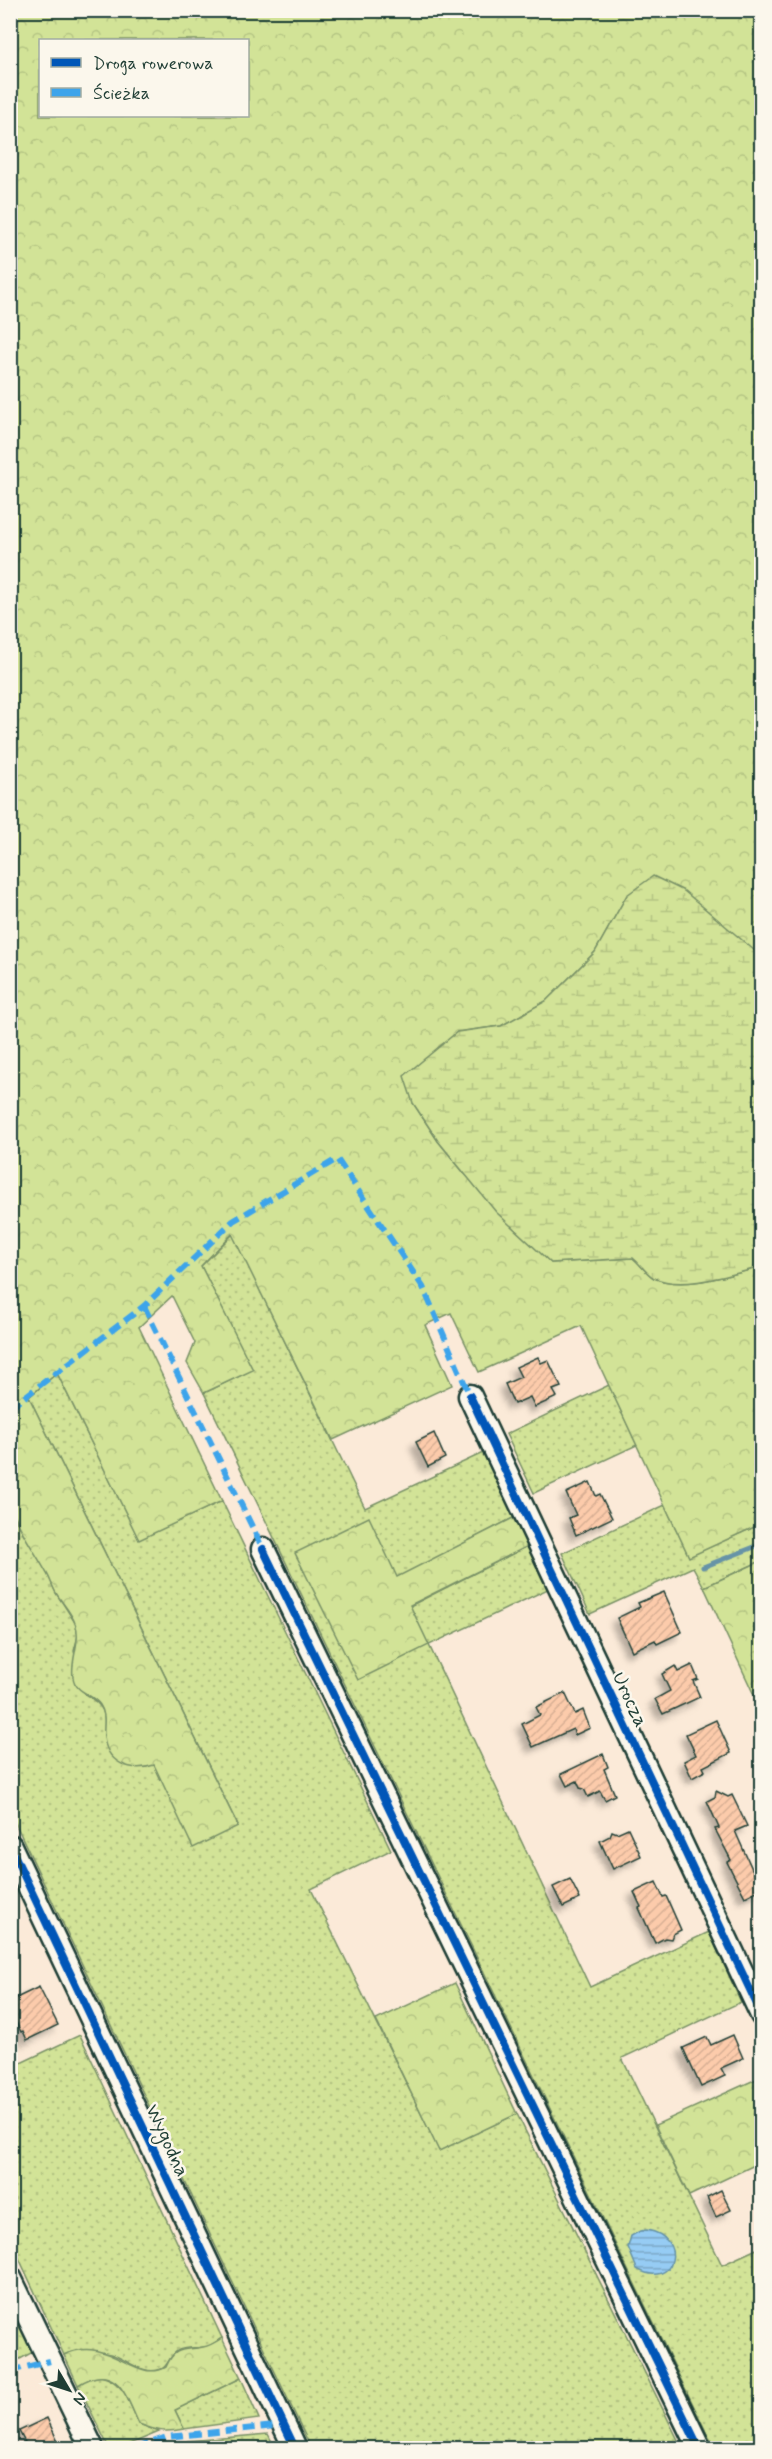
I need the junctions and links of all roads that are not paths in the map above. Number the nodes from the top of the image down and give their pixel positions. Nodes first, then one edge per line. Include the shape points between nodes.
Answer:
1 (470, 1396) dead end
2 (262, 1549) dead end
3 (10, 1846) edge
4 (762, 2015) edge
5 (10, 2278) edge
6 (92, 2448) edge
7 (295, 2448) edge
8 (699, 2448) edge

1 - 4 street, Urocza
2 - 8 street
3 - 7 street, Wygodna
5 - 6 street

